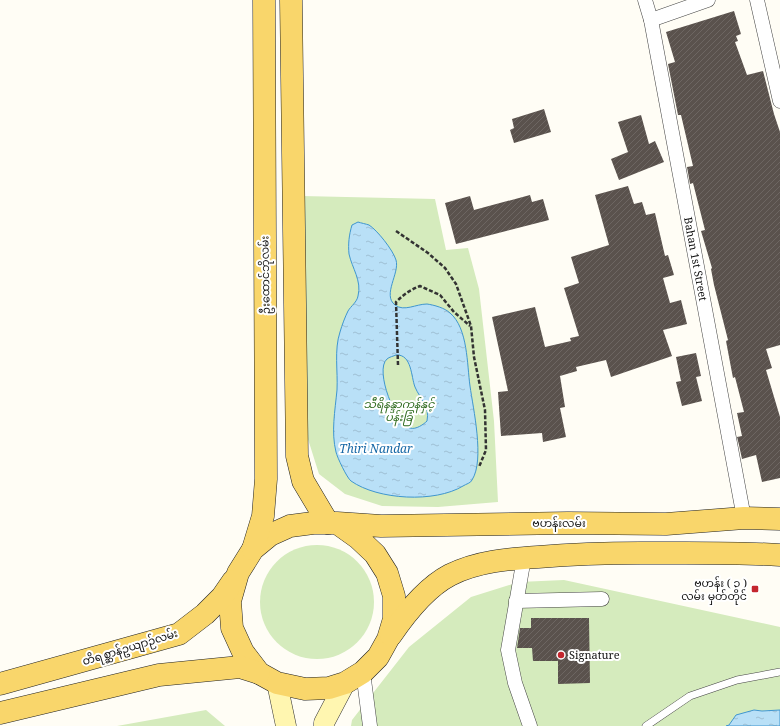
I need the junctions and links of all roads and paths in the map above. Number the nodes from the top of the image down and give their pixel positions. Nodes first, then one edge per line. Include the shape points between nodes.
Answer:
1 (264, 0) edge
2 (291, 0) edge
3 (645, 0) edge
4 (708, 0) edge
5 (757, 0) edge
6 (651, 20) junction
7 (780, 101) edge
8 (396, 231) dead end
9 (471, 326) junction
10 (398, 365) dead end
11 (479, 467) dead end
12 (744, 518) junction
13 (780, 520) edge
14 (333, 523) junction
15 (253, 549) junction
16 (780, 554) edge
17 (524, 558) junction
18 (238, 573) junction
19 (602, 599) dead end
20 (516, 601) junction
21 (388, 639) junction
22 (780, 672) edge
23 (354, 677) junction
24 (268, 678) junction
25 (0, 684) edge
26 (0, 713) edge
27 (286, 726) edge
28 (324, 726) edge
29 (370, 726) edge
30 (530, 726) edge
31 (646, 726) edge

1 - 15 main road, ဦးထောင်ဘိုလမ်း via 266,479 263,516
2 - 14 main road via 297,456 303,480
3 - 6 street, Bahan 1st Street
4 - 6 street
5 - 7 street
6 - 12 street, Bahan 1st Street
8 - 9 path via 445,268 456,284
9 - 10 path via 454,312 440,295 420,286 411,289 396,302
9 - 11 path via 474,357 485,410 486,450
12 - 13 main road, ဗဟန်းလမ်း
12 - 14 main road, ဗဟန်းလမ်း via 666,524 381,526
14 - 15 main road, ဗဟန်းလမ်း via 290,526 270,535
14 - 21 main road via 358,538 375,554 388,573 394,596 394,619
15 - 18 main road
16 - 17 main road via 579,554
17 - 20 street
17 - 21 main road via 479,564 450,576 424,595
18 - 24 main road via 230,601 232,628 243,652
18 - 25 main road, တိရစ္ဆာန်ဥယျာဉ်လမ်း via 210,610 179,634
19 - 20 street
20 - 30 street via 508,650 515,683
21 - 23 main road via 378,657
22 - 31 lane via 737,680 690,696
23 - 24 main road via 329,688 305,689
23 - 28 main road
23 - 29 street
24 - 26 main road via 240,667 159,675
24 - 27 main road

